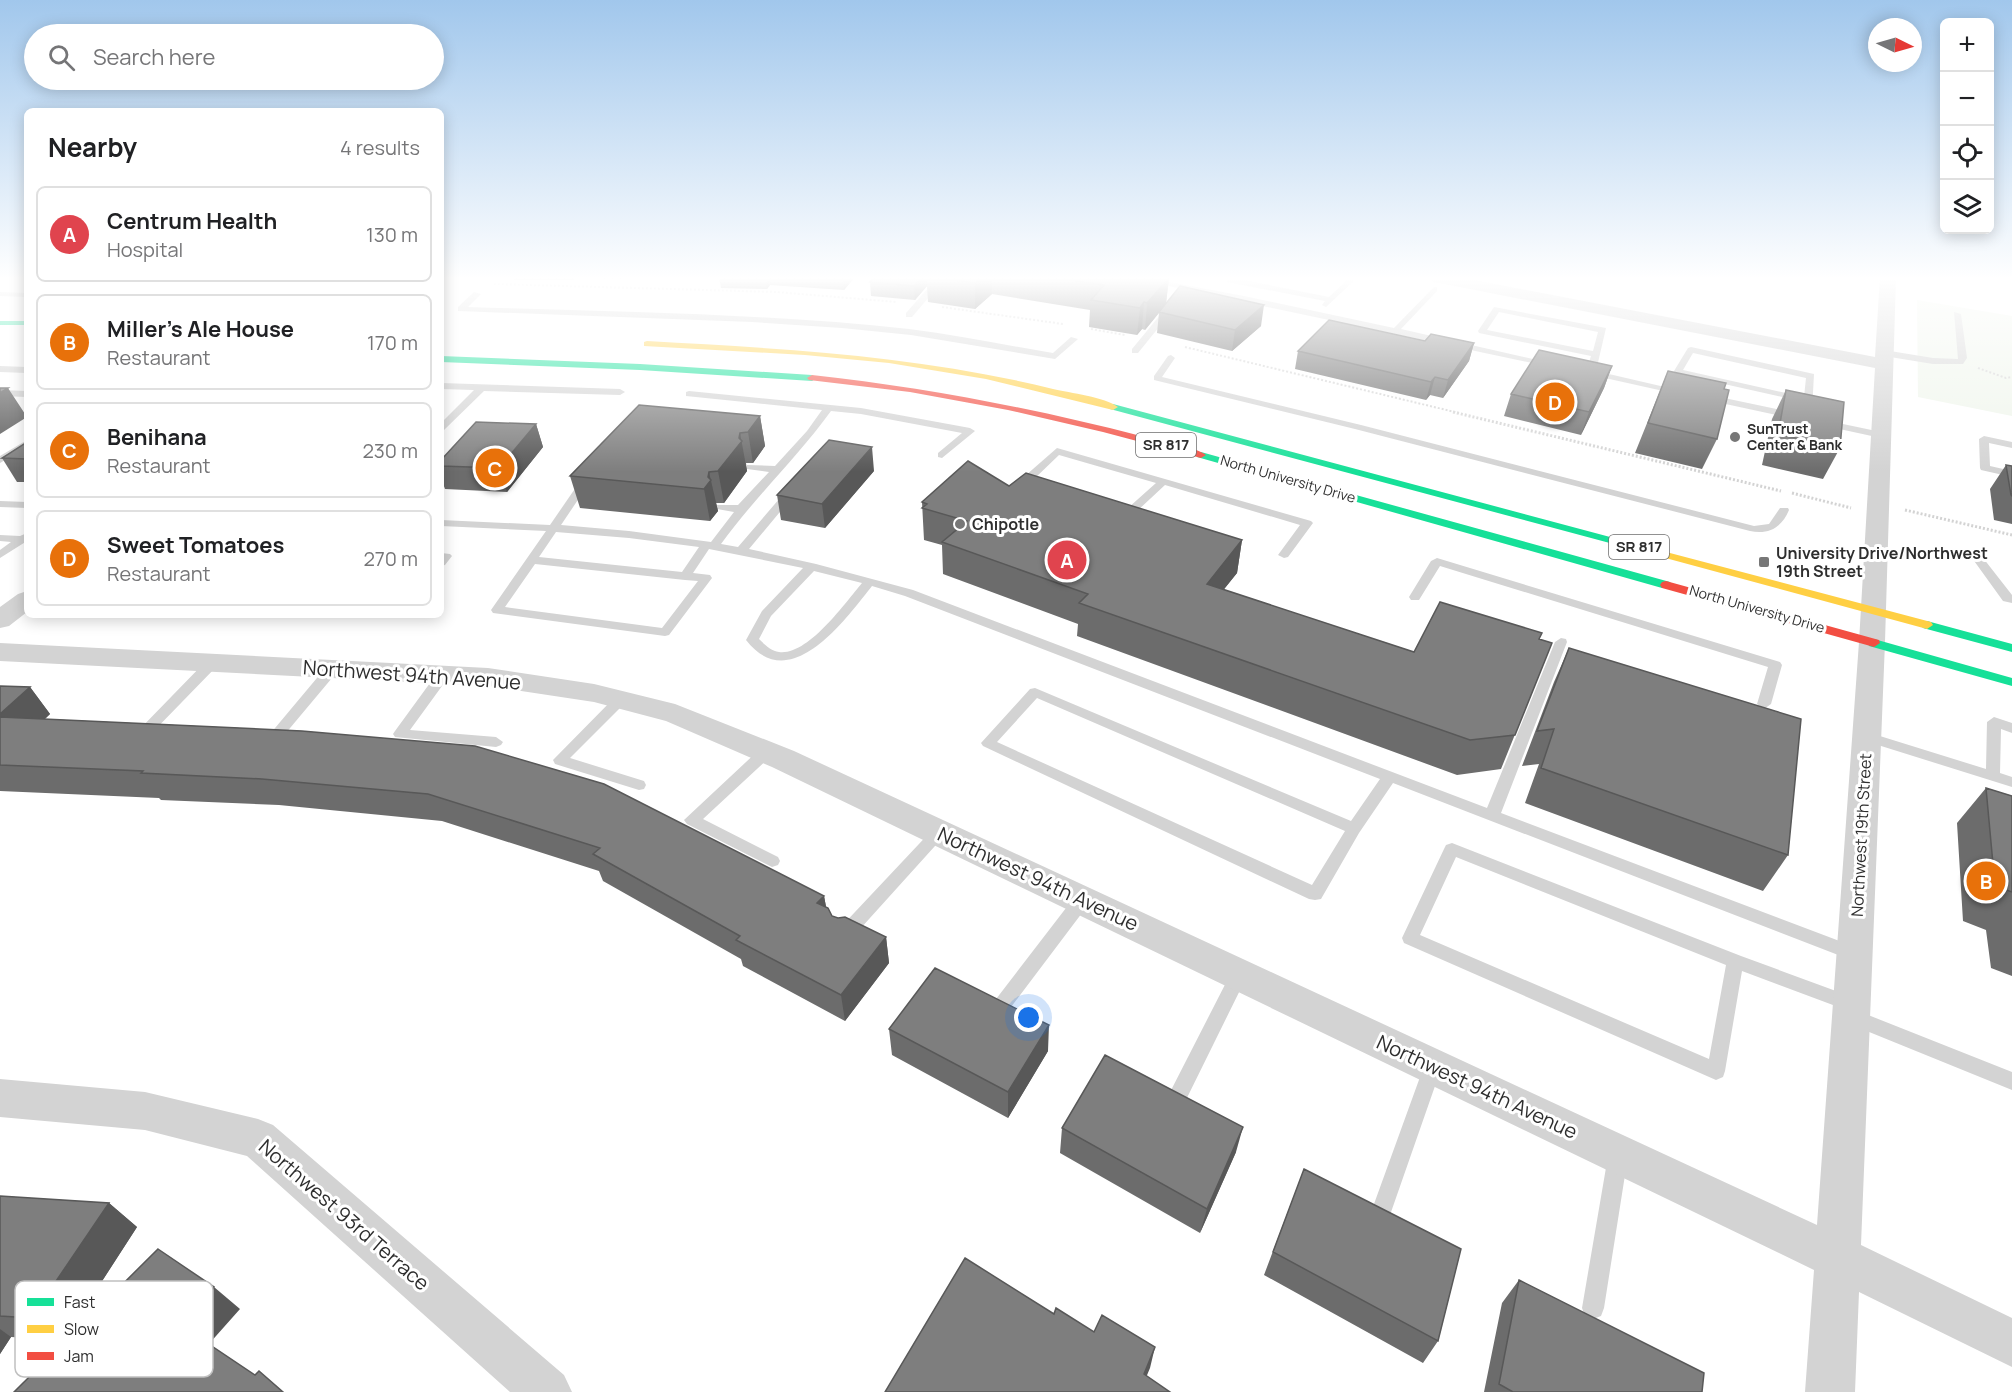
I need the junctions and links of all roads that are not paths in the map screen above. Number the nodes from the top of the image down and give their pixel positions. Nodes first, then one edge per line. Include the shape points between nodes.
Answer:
1 (971, 342) edge
2 (1071, 342) edge
3 (1144, 342) edge
4 (1451, 342) edge
5 (1511, 342) edge
6 (1534, 342) edge
7 (1600, 342) edge
8 (1788, 342) edge
9 (1885, 342) edge
10 (1961, 342) edge
11 (635, 344) dead end
12 (1135, 351) dead end
13 (1502, 353) junction
14 (1596, 354) junction
15 (1171, 358) dead end
16 (1884, 358) junction
17 (444, 359) edge
18 (1557, 365) edge
19 (0, 369) edge
20 (24, 370) edge
21 (1580, 370) edge
22 (1591, 372) junction
23 (444, 386) edge
24 (482, 388) junction
25 (620, 392) dead end
26 (1684, 392) edge
27 (0, 393) edge
28 (689, 393) dead end
29 (1062, 393) junction
30 (24, 394) edge
31 (945, 394) junction
32 (1696, 395) edge
33 (1809, 400) junction
34 (829, 407) junction
35 (1037, 413) junction
36 (1806, 418) junction
37 (1183, 424) junction
38 (444, 425) edge
39 (1881, 435) junction
40 (24, 445) edge
41 (2012, 445) edge
42 (942, 455) dead end
43 (0, 460) edge
44 (751, 467) dead end
45 (775, 469) junction
46 (593, 472) edge
47 (2012, 474) edge
48 (1029, 478) edge
49 (1164, 481) junction
50 (799, 482) edge
51 (0, 504) edge
52 (24, 505) edge
53 (721, 507) dead end
54 (741, 509) junction
55 (1132, 510) edge
56 (1784, 510) dead end
57 (444, 523) edge
58 (554, 527) junction
59 (0, 538) edge
60 (24, 538) edge
61 (24, 539) edge
62 (710, 546) junction
63 (741, 550) junction
64 (0, 555) edge
65 (1284, 555) dead end
66 (1976, 556) dead end
67 (532, 560) junction
68 (812, 566) junction
69 (685, 576) junction
70 (869, 582) junction
71 (1415, 597) dead end
72 (2012, 599) edge
73 (24, 600) edge
74 (0, 620) edge
75 (1873, 626) junction
76 (1562, 642) dead end
77 (2012, 648) edge
78 (0, 652) edge
79 (212, 663) junction
80 (332, 669) junction
81 (443, 675) junction
82 (2012, 681) edge
83 (620, 700) junction
84 (1764, 704) dead end
85 (2012, 728) edge
86 (141, 736) edge
87 (1867, 737) junction
88 (496, 742) dead end
89 (265, 749) edge
90 (766, 752) junction
91 (1389, 776) junction
92 (1993, 776) junction
93 (2012, 782) edge
94 (639, 785) dead end
95 (1492, 815) junction
96 (1354, 829) junction
97 (939, 832) junction
98 (772, 861) dead end
99 (1082, 900) junction
100 (843, 936) edge
101 (1854, 954) junction
102 (1735, 961) junction
103 (1239, 974) junction
104 (999, 1009) edge
105 (1850, 1010) junction
106 (1433, 1066) junction
107 (2012, 1081) edge
108 (0, 1098) edge
109 (1172, 1108) edge
110 (1618, 1154) junction
111 (1380, 1215) edge
112 (1836, 1257) junction
113 (1593, 1308) dead end
114 (2012, 1343) edge
115 (547, 1392) edge
116 (1830, 1392) edge

1 - 2 lane via 1055,356
3 - 12 lane
4 - 13 lane
5 - 13 lane
6 - 14 lane
7 - 14 lane
8 - 16 street
9 - 16 street, Northwest 19th Street
10 - 16 lane via 1960,362
11 - 29 main road, North University Drive / SR 817 via 857,357
13 - 18 lane
14 - 22 lane
15 - 56 lane via 1157,378 1754,529 1772,529
16 - 39 street, Northwest 19th Street
17 - 31 main road, North University Drive / SR 817 via 694,369
19 - 20 lane
21 - 22 lane
22 - 26 lane
23 - 24 lane
24 - 25 lane
24 - 38 lane
27 - 30 lane
28 - 34 lane
29 - 31 main road via 1030,398
29 - 37 main road, North University Drive / SR 817
31 - 35 main road, North University Drive / SR 817
32 - 36 lane
33 - 33 lane via 1811,376 1690,350 1678,371
33 - 36 lane
34 - 42 lane via 970,431
34 - 45 lane
35 - 37 main road via 1085,409
35 - 75 main road, North University Drive / SR 817
36 - 39 lane
37 - 75 main road, North University Drive / SR 817
39 - 75 street, Northwest 19th Street
40 - 43 lane
41 - 47 lane via 1984,439 1985,468
44 - 45 lane
45 - 54 lane
46 - 58 lane
48 - 49 lane via 1057,451
49 - 55 lane
49 - 65 lane via 1306,523
50 - 63 lane
51 - 52 lane
53 - 54 lane
54 - 62 lane
57 - 58 lane
58 - 62 lane
58 - 67 lane
59 - 60 lane
61 - 64 lane
62 - 63 lane
62 - 69 lane
63 - 68 lane
66 - 72 lane via 2007,598
67 - 69 lane
67 - 69 lane via 496,610 665,632 706,578
68 - 70 lane
68 - 70 lane via 766,614 752,640 762,650 780,657 797,654 826,633
70 - 91 lane via 909,593
71 - 84 lane via 1437,561 1448,564 1775,665
73 - 74 street
75 - 77 main road, North University Drive / SR 817
75 - 82 main road, North University Drive / SR 817
75 - 87 street, Northwest 19th Street
76 - 95 lane
78 - 79 street, Northwest 94th Avenue
79 - 80 street, Northwest 94th Avenue
79 - 86 lane
80 - 81 street, Northwest 94th Avenue
80 - 89 lane
81 - 83 street, Northwest 94th Avenue via 488,677
81 - 88 lane via 400,734
83 - 90 street, Northwest 94th Avenue via 675,714
83 - 94 lane via 560,760
85 - 92 lane via 1994,722
87 - 92 lane
87 - 101 street, Northwest 19th Street
90 - 97 street, Northwest 94th Avenue
90 - 98 lane via 692,820
91 - 95 lane
91 - 96 lane
92 - 93 lane
95 - 101 lane
96 - 96 lane via 1316,894 987,743 1035,692
97 - 99 street, Northwest 94th Avenue
97 - 100 lane
99 - 103 street, Northwest 94th Avenue
99 - 104 lane
101 - 105 street, Northwest 19th Street
102 - 102 lane via 1452,849 1410,938 1716,1071
102 - 105 lane
103 - 106 street, Northwest 94th Avenue
103 - 109 lane
105 - 107 lane
105 - 112 street, Northwest 19th Street
106 - 110 street, Northwest 94th Avenue
106 - 111 lane
108 - 115 street, Northwest 93rd Terrace via 146,1110 258,1139
110 - 112 street, Northwest 94th Avenue
110 - 113 lane
112 - 114 street, Northwest 94th Avenue
112 - 116 street, Northwest 19th Street

